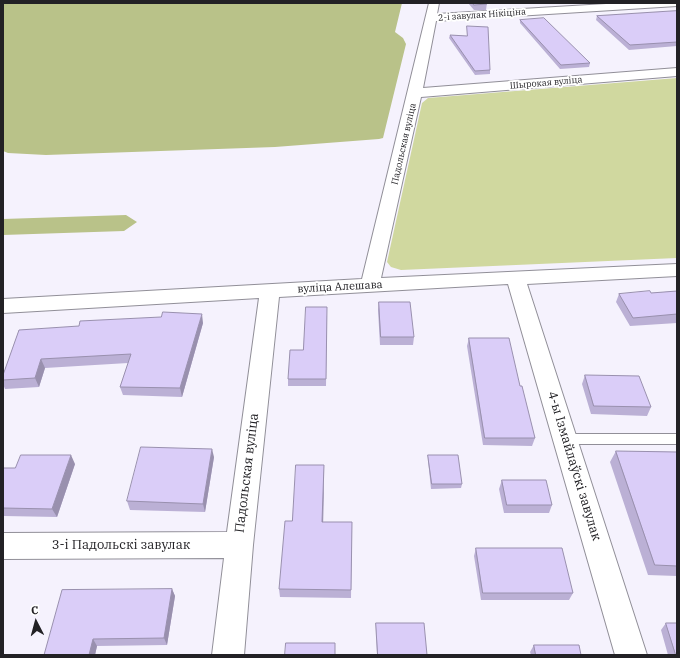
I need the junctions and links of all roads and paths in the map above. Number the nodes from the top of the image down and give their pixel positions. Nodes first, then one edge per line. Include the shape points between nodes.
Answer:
1 (434, 3) edge
2 (677, 3) edge
3 (430, 18) junction
4 (677, 72) edge
5 (415, 93) junction
6 (677, 270) edge
7 (516, 278) junction
8 (370, 284) junction
9 (270, 291) junction
10 (3, 306) edge
11 (677, 438) edge
12 (566, 439) junction
13 (239, 545) junction
14 (3, 546) edge
15 (228, 655) edge
16 (631, 655) edge

1 - 3 street, Падольская вуліца
2 - 3 street, 2-і завулак Нікіціна
3 - 5 street, Падольская вуліца
4 - 5 street, Шырокая вуліца
5 - 8 street, Падольская вуліца
6 - 7 street, вуліца Алешава
7 - 8 street, вуліца Алешава
7 - 12 street, 4-ы Ізмайлаўскі завулак
8 - 9 street, вуліца Алешава
9 - 10 street, вуліца Алешава
9 - 13 street, Падольская вуліца
11 - 12 lane
12 - 16 street, 4-ы Ізмайлаўскі завулак
13 - 14 street, 3-і Падольскі завулак
13 - 15 street, Падольская вуліца

